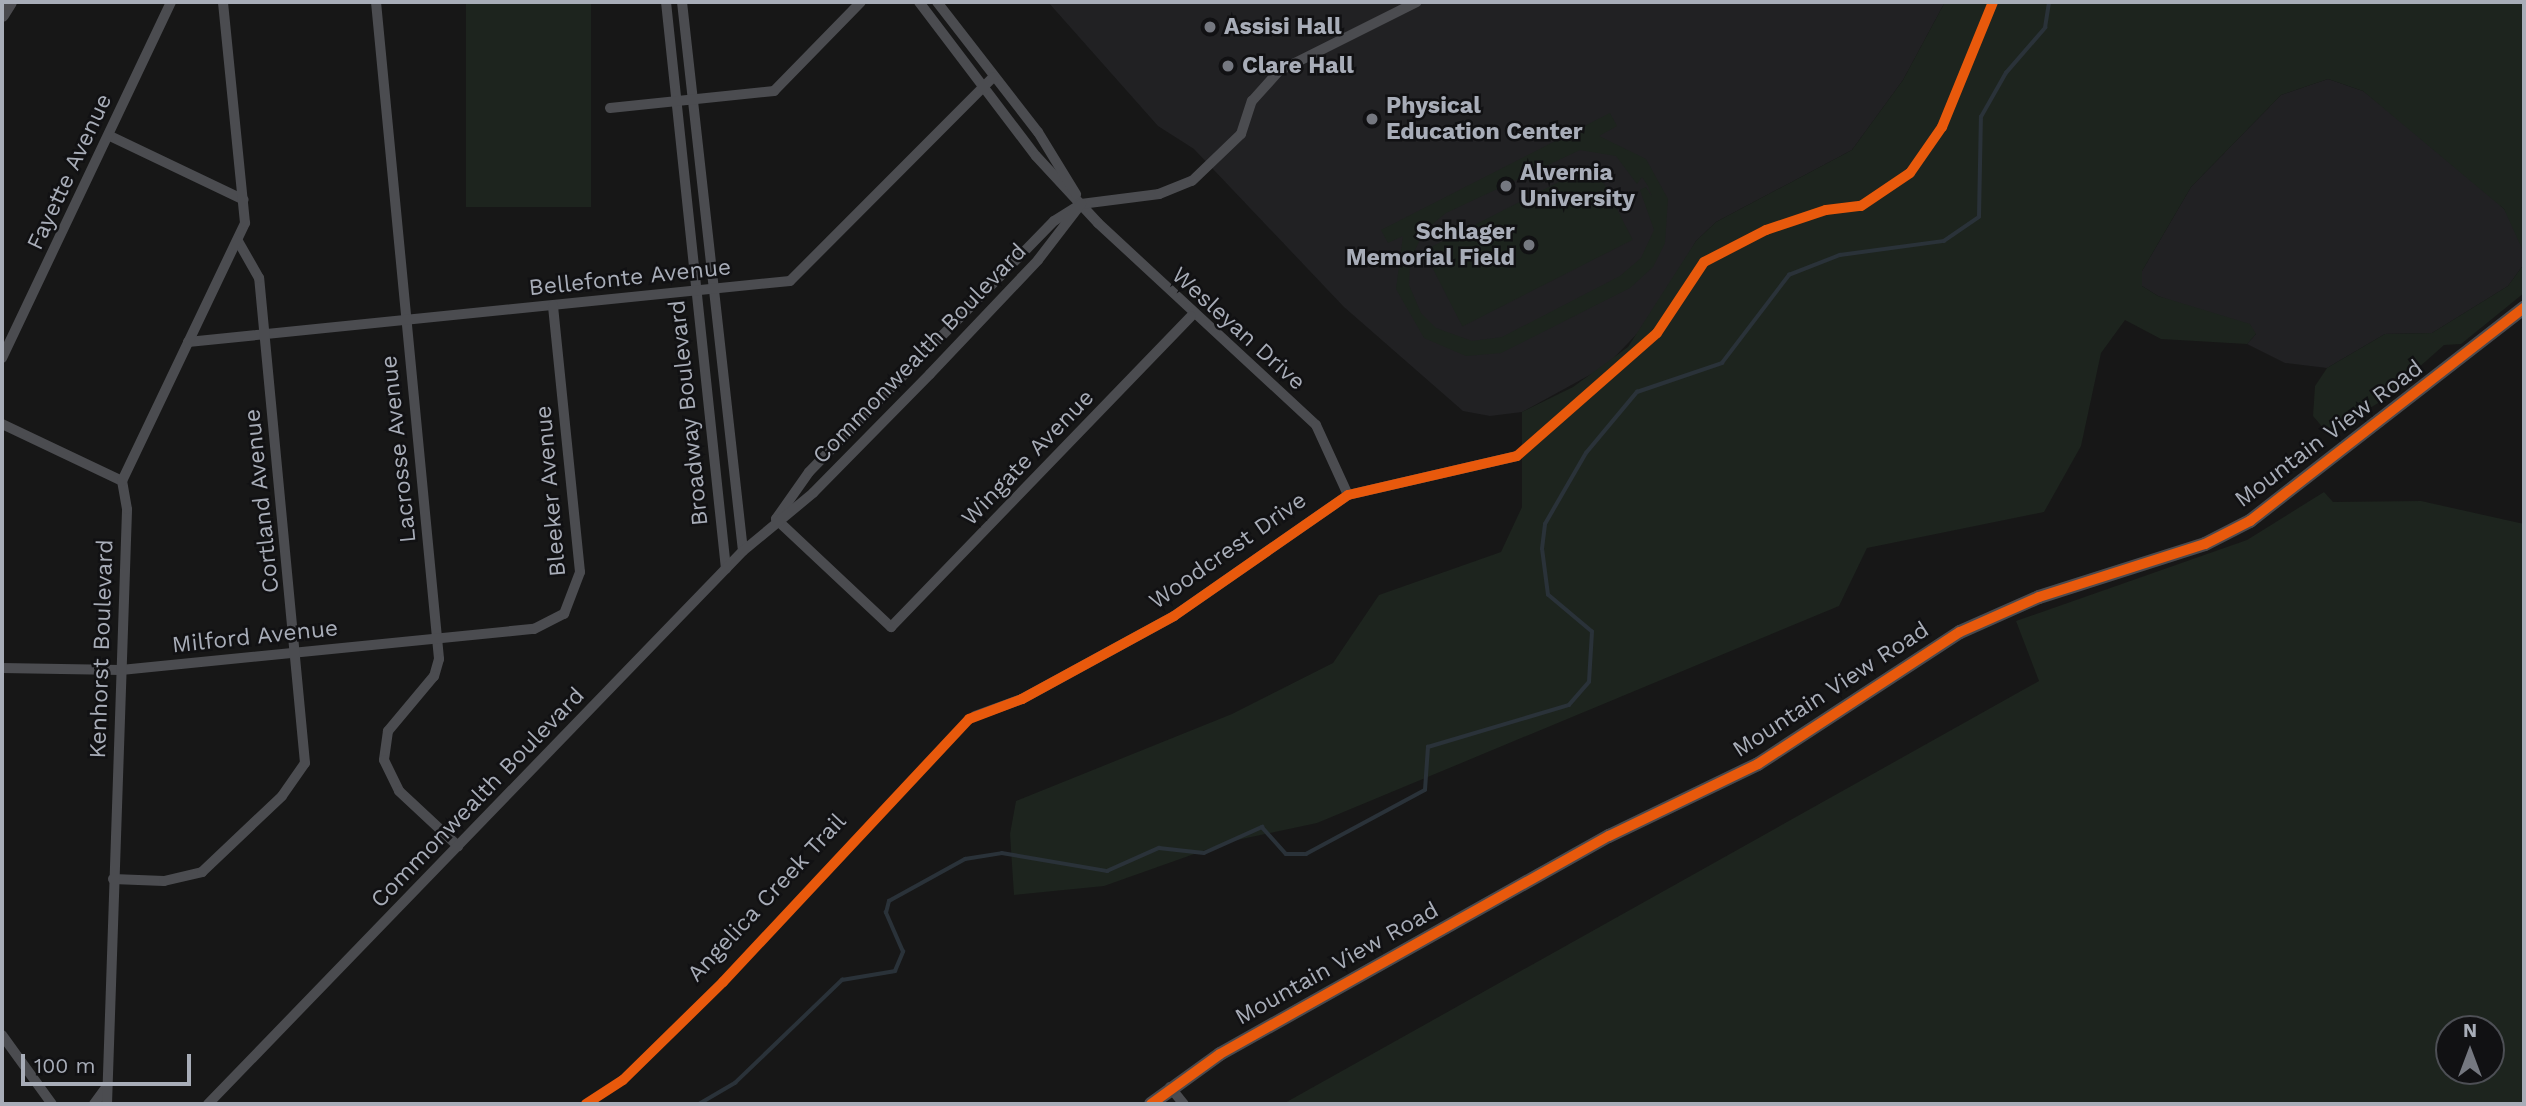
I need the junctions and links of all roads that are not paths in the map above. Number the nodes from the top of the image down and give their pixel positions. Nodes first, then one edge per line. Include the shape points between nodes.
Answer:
1 (10, 2) edge
2 (171, 2) edge
3 (223, 2) edge
4 (376, 2) edge
5 (666, 2) edge
6 (682, 2) edge
7 (861, 2) edge
8 (919, 2) edge
9 (937, 2) edge
10 (1417, 2) edge
11 (2, 15) edge
12 (993, 77) junction
13 (984, 87) junction
14 (692, 99) junction
15 (676, 101) junction
16 (610, 108) dead end
17 (110, 136) junction
18 (244, 200) junction
19 (1081, 204) junction
20 (238, 241) junction
21 (710, 289) junction
22 (694, 291) junction
23 (553, 305) junction
24 (2524, 308) edge
25 (1191, 316) junction
26 (404, 321) junction
27 (265, 334) junction
28 (188, 342) junction
29 (2, 358) edge
30 (2, 424) edge
31 (1517, 456) dead end
32 (122, 481) junction
33 (1348, 495) junction
34 (776, 519) junction
35 (743, 551) junction
36 (726, 569) junction
37 (512, 630) joint
38 (439, 636) junction
39 (297, 652) junction
40 (2, 668) edge
41 (121, 670) junction
42 (975, 716) dead end
43 (458, 846) junction
44 (113, 879) junction
45 (2, 1035) edge
46 (107, 1085) junction
47 (1170, 1087) junction
48 (52, 1104) edge
49 (94, 1104) edge
50 (107, 1104) edge
51 (208, 1104) edge
52 (1151, 1104) edge
53 (1184, 1104) edge

1 - 11 street
2 - 17 street, Fayette Avenue
3 - 18 street
4 - 26 street, Lacrosse Avenue
5 - 15 street, Broadway Boulevard
6 - 14 street, Broadway Boulevard
7 - 14 street via 774,91
8 - 13 street
9 - 12 street
10 - 19 street via 1279,71 1252,101 1241,134 1192,181 1159,194
12 - 13 street, Bellefonte Avenue
12 - 19 street via 1066,171
13 - 19 street
13 - 21 street, Bellefonte Avenue via 790,281
14 - 15 street
14 - 21 street, Broadway Boulevard
15 - 16 street
15 - 22 street, Broadway Boulevard
17 - 18 street
17 - 29 street, Fayette Avenue
18 - 20 street
19 - 25 street, Wesleyan Drive
19 - 34 street, Commonwealth Boulevard via 1038,260 930,374 813,493
19 - 34 street, Commonwealth Boulevard via 1054,221 809,471
20 - 27 street, Cortland Avenue via 259,278
20 - 28 street
21 - 22 street, Bellefonte Avenue
21 - 35 street, Broadway Boulevard
22 - 23 street, Bellefonte Avenue
22 - 36 street, Broadway Boulevard
23 - 26 street, Bellefonte Avenue
23 - 37 street, Bleeker Avenue via 580,572 564,614 534,629
24 - 47 street, Mountain View Road via 2250,521 2205,544 2039,597 1961,632 1758,764 1609,835
25 - 33 street, Wesleyan Drive via 1316,425
25 - 34 street, Wingate Avenue via 891,627
26 - 27 street, Bellefonte Avenue
26 - 38 street, Lacrosse Avenue
27 - 28 street, Bellefonte Avenue
27 - 39 street, Cortland Avenue
28 - 32 street
30 - 32 street
31 - 33 street, Woodcrest Drive
32 - 41 street, Kenhorst Boulevard via 127,509
33 - 42 street, Woodcrest Drive via 1174,617 1022,699
34 - 35 street, Commonwealth Boulevard
35 - 36 street, Commonwealth Boulevard
36 - 43 street, Commonwealth Boulevard
37 - 38 street, Milford Avenue
38 - 39 street, Milford Avenue
38 - 43 street, Lacrosse Avenue via 436,671 388,731 384,760 399,792
39 - 41 street, Milford Avenue
39 - 44 street, Cortland Avenue via 306,754 290,787 201,872 164,881
40 - 41 street, Milford Avenue
41 - 44 street, Kenhorst Boulevard
43 - 51 street, Commonwealth Boulevard
44 - 46 street, Kenhorst Boulevard
45 - 48 street
46 - 49 street
46 - 50 street, Kenhorst Boulevard
47 - 52 street, Mountain View Road
47 - 53 street

